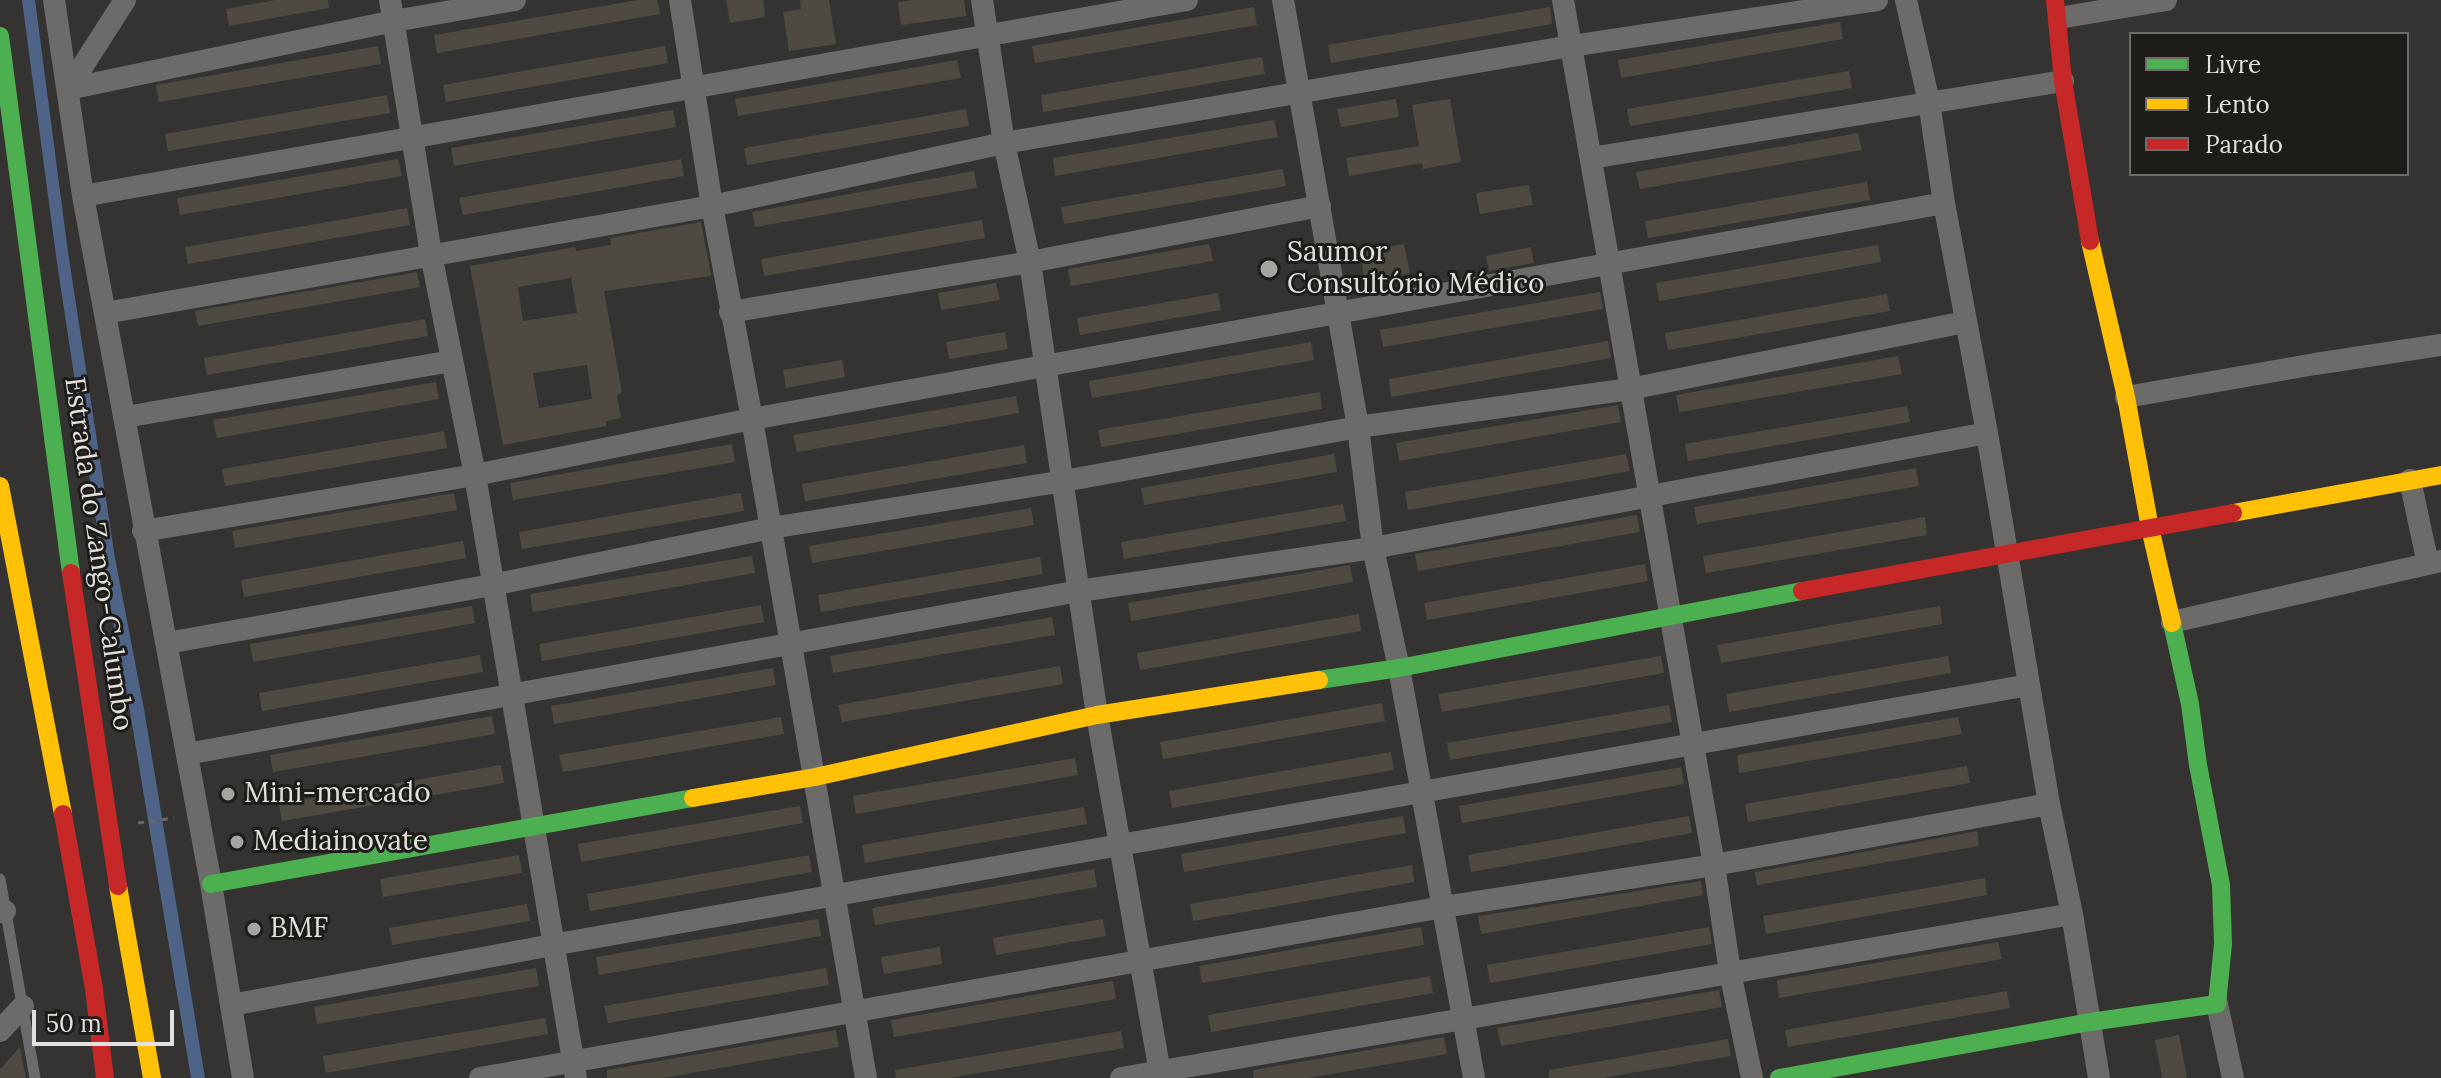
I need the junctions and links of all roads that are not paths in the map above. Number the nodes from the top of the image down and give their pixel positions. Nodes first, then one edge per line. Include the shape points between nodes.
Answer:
1 (54, 0) edge
2 (515, 0) edge
3 (680, 0) edge
4 (982, 0) edge
5 (1187, 0) edge
6 (1283, 0) edge
7 (1563, 0) edge
8 (1877, 0) edge
9 (1906, 0) edge
10 (2166, 0) edge
11 (117, 2) edge
12 (2057, 9) edge
13 (392, 11) edge
14 (0, 36) edge
15 (988, 36) junction
16 (1571, 46) junction
17 (2063, 81) junction
18 (695, 88) junction
19 (68, 89) junction
20 (1300, 93) junction
21 (1929, 102) junction
22 (413, 138) junction
23 (1004, 143) junction
24 (1591, 158) junction
25 (83, 196) junction
26 (1944, 203) junction
27 (712, 206) junction
28 (1320, 206) junction
29 (431, 254) junction
30 (1030, 262) junction
31 (1609, 264) junction
32 (730, 312) junction
33 (105, 313) junction
34 (1338, 313) junction
35 (1965, 322) junction
36 (2441, 345) edge
37 (452, 361) junction
38 (1045, 367) junction
39 (1630, 389) junction
40 (2126, 397) junction
41 (125, 417) junction
42 (752, 419) junction
43 (1358, 427) junction
44 (1987, 433) junction
45 (475, 475) junction
46 (2441, 475) edge
47 (2410, 480) junction
48 (1064, 481) junction
49 (0, 486) edge
50 (1651, 498) junction
51 (771, 528) junction
52 (2150, 528) junction
53 (143, 531) junction
54 (1373, 548) junction
55 (2006, 556) junction
56 (2434, 562) edge
57 (492, 585) junction
58 (1079, 591) junction
59 (1670, 615) junction
60 (2172, 622) junction
61 (167, 643) junction
62 (790, 644) junction
63 (1399, 668) junction
64 (2029, 685) junction
65 (511, 694) junction
66 (1097, 715) junction
67 (1692, 745) junction
68 (187, 754) junction
69 (815, 777) junction
70 (1423, 792) junction
71 (2049, 804) junction
72 (532, 825) junction
73 (1121, 845) junction
74 (1714, 865) junction
75 (0, 879) edge
76 (211, 884) junction
77 (834, 896) junction
78 (1443, 907) junction
79 (3, 912) edge
80 (2072, 914) junction
81 (552, 945) junction
82 (1141, 960) junction
83 (1730, 972) junction
84 (2217, 1004) junction
85 (231, 1005) junction
86 (23, 1006) junction
87 (855, 1011) junction
88 (1464, 1017) junction
89 (2090, 1022) junction
90 (0, 1031) edge
91 (574, 1069) edge
92 (1160, 1075) edge
93 (35, 1078) edge
94 (105, 1078) edge
95 (152, 1078) edge
96 (243, 1078) edge
97 (480, 1078) edge
98 (866, 1078) edge
99 (1121, 1078) edge
100 (1474, 1078) edge
101 (1752, 1078) edge
102 (1779, 1078) edge
103 (2099, 1078) edge
104 (2233, 1078) edge

1 - 19 street
2 - 13 street
3 - 18 street
4 - 15 street
5 - 15 street
6 - 20 street
7 - 16 street
8 - 16 street
9 - 21 street
10 - 12 street
11 - 19 street
12 - 17 street
13 - 19 street
13 - 22 street
14 - 95 street, Estrada do Zango-Calumbo via 62,516
15 - 18 street
15 - 23 street
16 - 20 street
16 - 24 street
17 - 21 street
17 - 40 street via 2089,239
18 - 22 street
18 - 27 street
19 - 25 street
20 - 23 street
20 - 28 street
21 - 24 street
21 - 26 street
22 - 25 street
22 - 29 street
23 - 27 street
23 - 30 street
24 - 31 street
25 - 33 street
26 - 31 street
26 - 35 street
27 - 29 street
27 - 32 street
28 - 30 street
28 - 34 street
29 - 33 street
29 - 37 street
30 - 32 street
30 - 38 street
31 - 34 street
31 - 39 street
32 - 42 street
33 - 41 street
34 - 38 street
34 - 43 street
35 - 39 street
35 - 44 street
36 - 40 street
37 - 41 street
37 - 45 street
38 - 42 street
38 - 48 street
39 - 43 street
39 - 50 street
40 - 52 street
41 - 53 street
42 - 45 street
42 - 51 street
43 - 48 street
43 - 54 street
44 - 50 street
44 - 55 street
45 - 53 street
45 - 57 street
46 - 47 street
47 - 52 street
47 - 56 street
48 - 51 street
48 - 58 street
49 - 94 street via 79,899
50 - 54 street
50 - 59 street
51 - 57 street
51 - 62 street
52 - 55 street
52 - 60 street
53 - 61 street
54 - 58 street
54 - 63 street
55 - 59 street
55 - 64 street
56 - 60 street
57 - 61 street
57 - 65 street
58 - 62 street
58 - 66 street
59 - 63 street
59 - 67 street
60 - 84 street via 2221,885
61 - 68 street
62 - 65 street
62 - 69 street
63 - 66 street
63 - 70 street
64 - 67 street
64 - 71 street
65 - 68 street
65 - 72 street
66 - 69 street
66 - 73 street
67 - 70 street
67 - 74 street
68 - 76 street
69 - 72 street
69 - 77 street
70 - 73 street
70 - 78 street
71 - 74 street
71 - 80 street
72 - 76 street
72 - 81 street
73 - 77 street
73 - 82 street
74 - 78 street
74 - 83 street
75 - 79 lane
76 - 85 street
77 - 81 street
77 - 87 street
78 - 82 street
78 - 88 street
79 - 86 lane
80 - 83 street
80 - 89 street
81 - 85 street
81 - 91 street
82 - 87 street
82 - 92 street
83 - 88 street
83 - 101 street
84 - 89 street
84 - 104 street
85 - 96 street
86 - 90 street
86 - 93 lane
87 - 91 street
87 - 98 street
88 - 92 street
88 - 100 street
89 - 102 street
89 - 103 street
91 - 97 street
92 - 99 street

